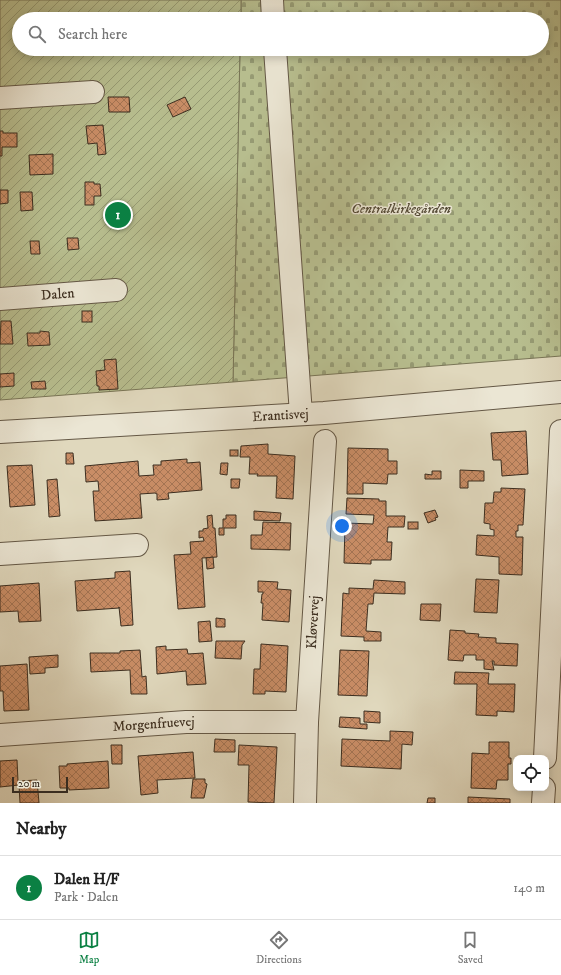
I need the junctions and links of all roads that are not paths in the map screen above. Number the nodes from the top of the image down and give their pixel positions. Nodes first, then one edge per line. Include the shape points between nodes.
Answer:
1 (272, 0) edge
2 (273, 12) edge
3 (275, 56) edge
4 (93, 92) dead end
5 (0, 98) edge
6 (116, 290) dead end
7 (0, 299) edge
8 (561, 392) edge
9 (301, 414) junction
10 (561, 431) edge
11 (0, 432) edge
12 (325, 442) dead end
13 (137, 545) dead end
14 (0, 554) edge
15 (307, 722) junction
16 (0, 735) edge
17 (545, 755) edge
18 (544, 791) edge
19 (305, 803) edge
20 (543, 803) edge

1 - 2 street
3 - 9 street
4 - 5 street
6 - 7 street, Dalen
8 - 9 street, Erantisvej
9 - 11 street, Erantisvej
10 - 17 street
12 - 15 street, Kløvervej
13 - 14 street
15 - 16 street, Morgenfruevej via 186,722
15 - 19 street, Kløvervej
18 - 20 street

